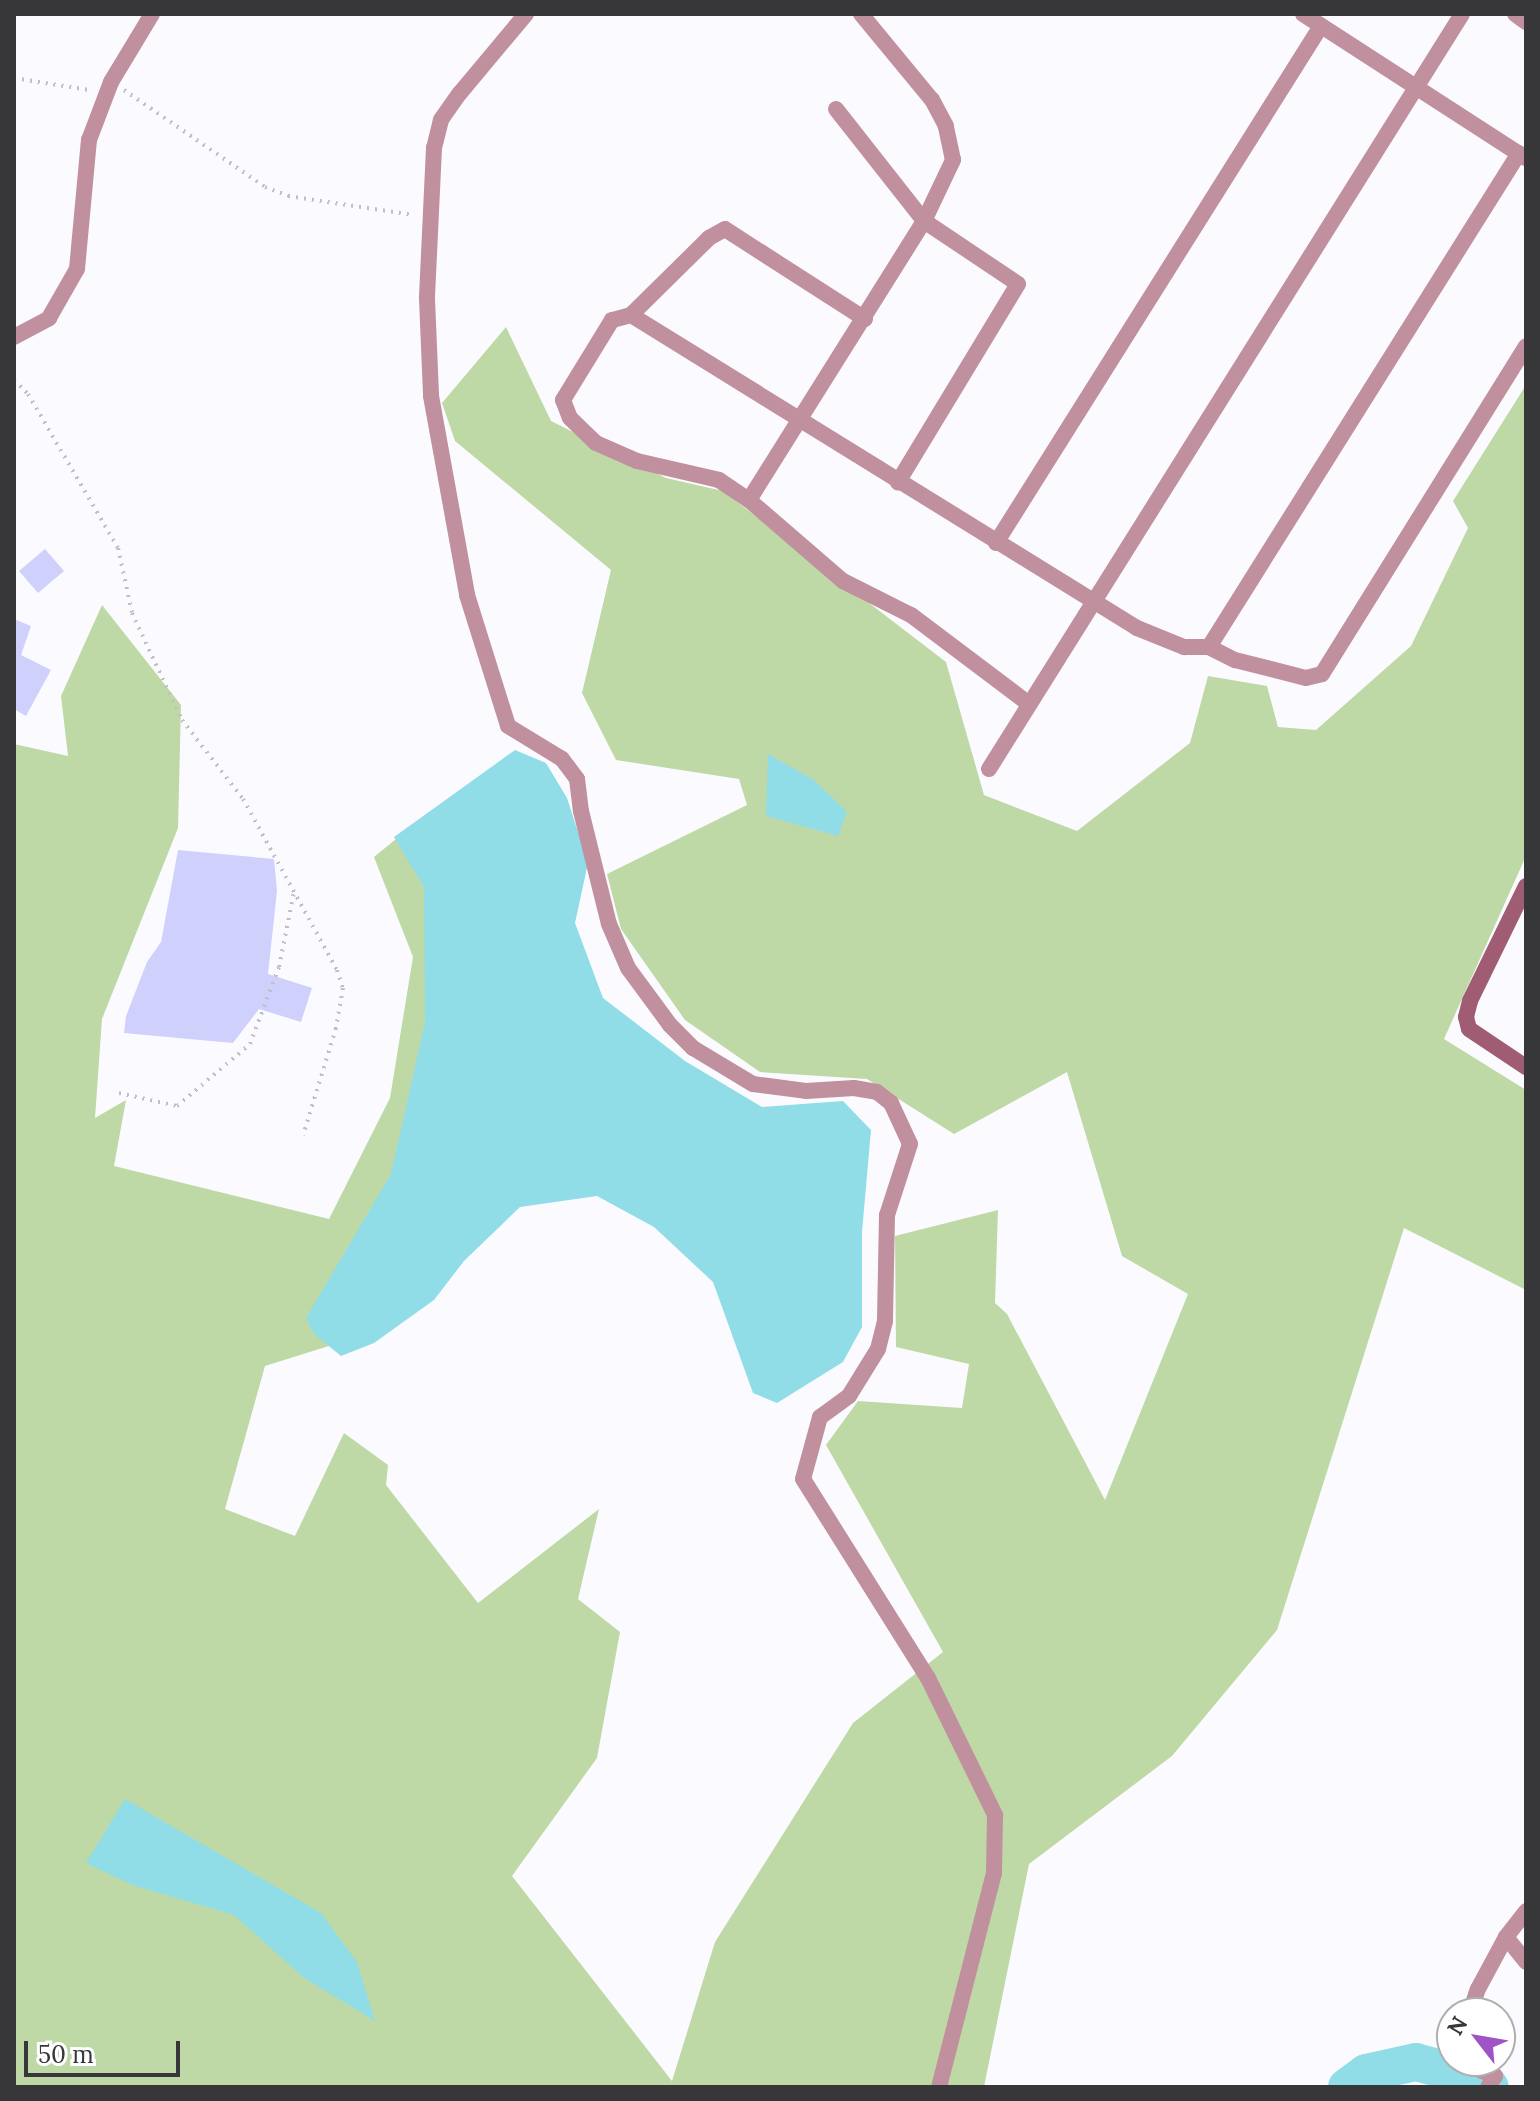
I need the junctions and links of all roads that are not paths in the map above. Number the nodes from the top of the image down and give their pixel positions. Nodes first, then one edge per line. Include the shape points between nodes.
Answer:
1 (152, 14) edge
2 (526, 14) edge
3 (861, 14) edge
4 (1303, 14) edge
5 (1462, 14) edge
6 (1515, 14) edge
7 (1526, 22) edge
8 (1321, 26) junction
9 (1416, 87) junction
10 (836, 109) dead end
11 (1523, 156) edge
12 (924, 221) junction
13 (631, 315) junction
14 (865, 319) junction
15 (14, 337) edge
16 (1526, 346) edge
17 (800, 421) junction
18 (898, 482) junction
19 (749, 500) junction
20 (996, 543) junction
21 (1092, 603) junction
22 (1209, 647) junction
23 (1029, 704) junction
24 (989, 769) dead end
25 (1526, 886) edge
26 (1526, 1067) edge
27 (1526, 1911) edge
28 (1506, 1937) junction
29 (1526, 1962) edge
30 (1475, 1997) edge
31 (939, 2087) edge

1 - 15 street via 109,88 89,140 77,269 49,318
2 - 31 street via 441,120 434,148 428,217 431,396 467,595 508,726 562,759 577,779 609,924 628,968 670,1025 693,1048 753,1084 877,1092 891,1103 910,1144 887,1215 885,1321 878,1349 849,1396 820,1417 803,1479 928,1678 995,1815 994,1873
3 - 12 street via 932,100 946,126 953,160
4 - 8 street
5 - 9 street
6 - 7 street
8 - 9 street
8 - 20 street
9 - 11 street
9 - 21 street
10 - 12 street
11 - 22 street
12 - 14 street
12 - 18 street via 1018,284
13 - 14 street via 709,238 725,229
13 - 17 street
13 - 19 street via 612,320 563,400 570,418 596,443 637,461 719,480
14 - 17 street
16 - 22 street via 1322,674 1306,678 1235,660
17 - 18 street
17 - 19 street
18 - 20 street
19 - 23 street via 843,581 911,615
20 - 21 street
21 - 22 street via 1184,647
21 - 23 street
23 - 24 street
25 - 26 street via 1466,1017 1469,1029
27 - 28 street
28 - 29 street
28 - 30 street

